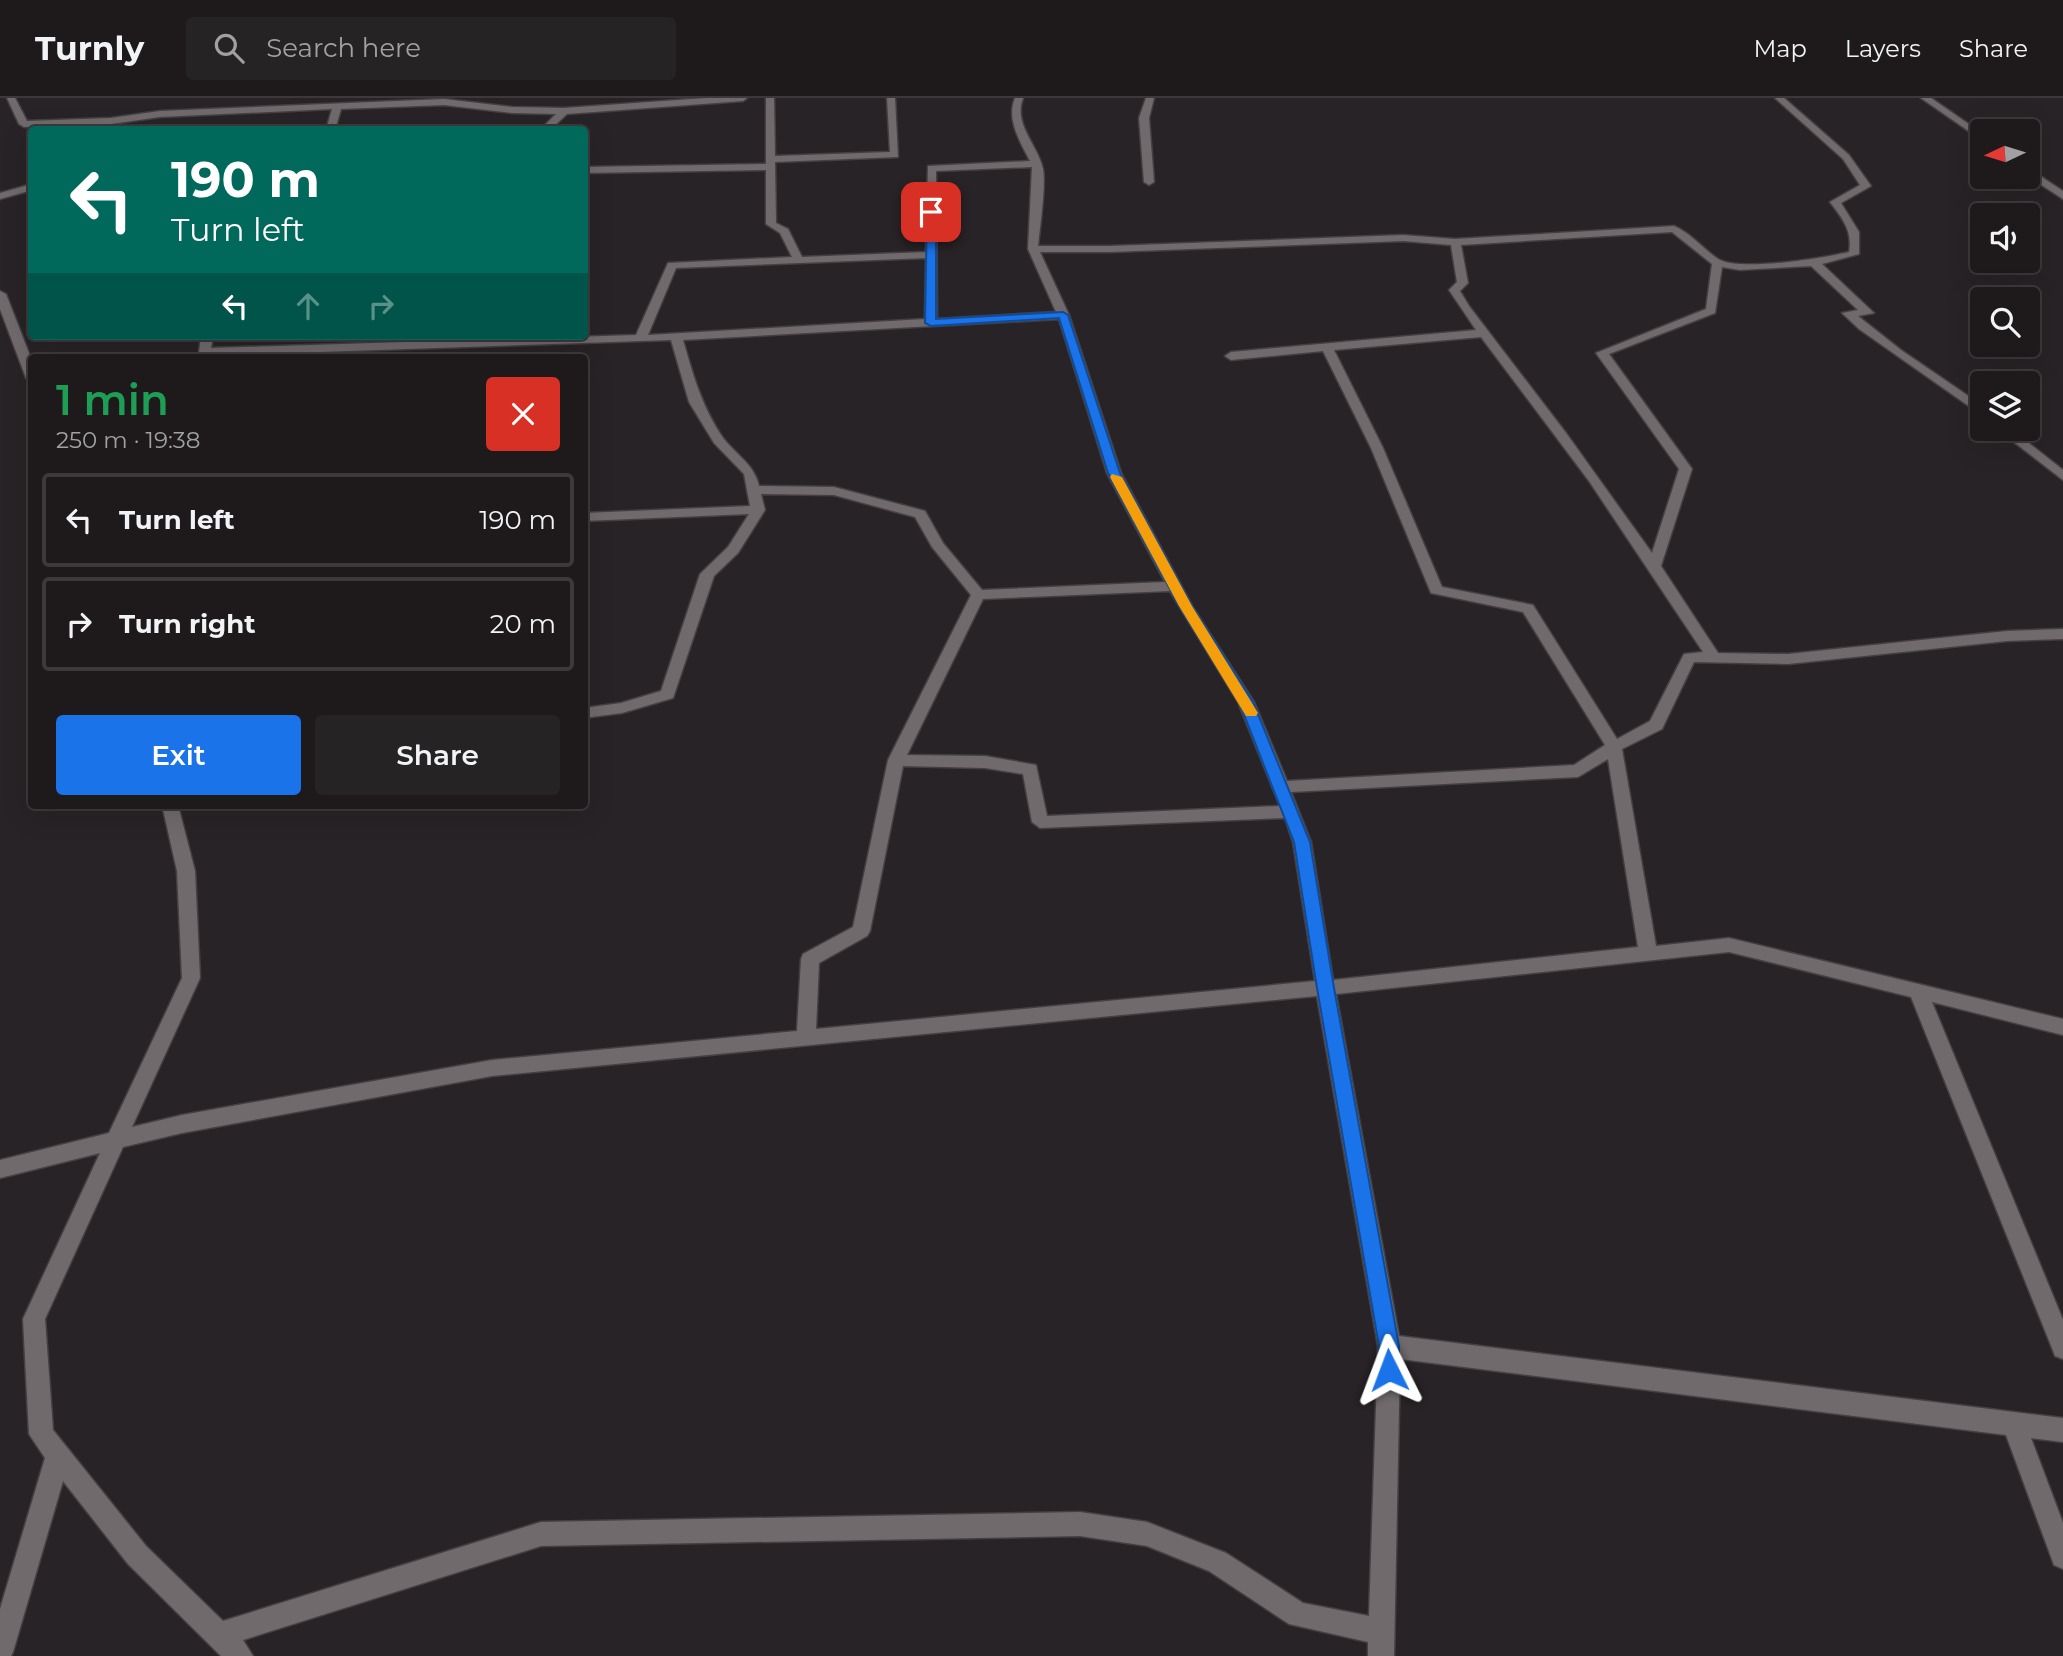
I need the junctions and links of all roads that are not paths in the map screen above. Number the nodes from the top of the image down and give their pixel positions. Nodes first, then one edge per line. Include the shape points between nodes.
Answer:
1 (11, 98) edge
2 (743, 98) edge
3 (769, 98) edge
4 (891, 98) edge
5 (1019, 98) edge
6 (1150, 98) edge
7 (1779, 98) edge
8 (1925, 98) edge
9 (338, 107) junction
10 (564, 111) junction
11 (24, 124) junction
12 (331, 126) edge
13 (548, 126) edge
14 (1970, 129) edge
15 (28, 130) edge
16 (771, 163) junction
17 (1036, 164) junction
18 (588, 170) edge
19 (2040, 180) edge
20 (1149, 181) dead end
21 (28, 188) edge
22 (0, 196) edge
23 (2063, 196) edge
24 (1455, 242) junction
25 (1033, 249) junction
26 (931, 255) junction
27 (798, 259) junction
28 (1717, 263) junction
29 (1814, 263) junction
30 (0, 294) edge
31 (1063, 315) junction
32 (931, 323) junction
33 (1485, 333) junction
34 (676, 337) junction
35 (640, 339) junction
36 (206, 340) edge
37 (549, 342) junction
38 (1326, 346) junction
39 (547, 354) edge
40 (1231, 356) dead end
41 (28, 368) edge
42 (1970, 402) edge
43 (2018, 441) edge
44 (2063, 476) edge
45 (754, 490) junction
46 (758, 510) junction
47 (588, 517) edge
48 (1656, 565) junction
49 (1174, 586) junction
50 (978, 595) junction
51 (2063, 634) edge
52 (1713, 657) junction
53 (588, 712) edge
54 (1614, 747) junction
55 (896, 760) junction
56 (1281, 787) junction
57 (171, 809) edge
58 (1290, 812) junction
59 (1648, 953) junction
60 (1325, 988) junction
61 (1918, 991) junction
62 (2063, 1027) edge
63 (806, 1038) junction
64 (114, 1140) junction
65 (7, 1167) edge
66 (1389, 1346) junction
67 (2063, 1348) edge
68 (2014, 1423) junction
69 (2063, 1430) edge
70 (58, 1456) junction
71 (2063, 1556) edge
72 (219, 1635) junction
73 (1382, 1644) edge
74 (0, 1652) edge
75 (240, 1656) edge

1 - 11 street
2 - 10 street
3 - 16 street
4 - 16 street via 895,155
5 - 17 street via 1014,108
6 - 20 street via 1144,118
7 - 29 street via 1846,158 1866,186 1835,202 1853,223 1854,254
8 - 14 street
9 - 10 street via 444,102
9 - 11 street
9 - 12 street
10 - 13 street
11 - 15 street
16 - 18 street
16 - 27 street via 771,224 785,231
17 - 25 street
17 - 26 street via 931,168
19 - 23 street
21 - 22 street
24 - 25 street via 1403,238
24 - 28 street via 1674,229
24 - 33 street via 1463,283 1454,290
25 - 31 street
26 - 27 street
26 - 32 street
27 - 35 street via 672,265
28 - 29 street via 1740,267
28 - 48 street via 1711,311 1602,352 1686,469
29 - 42 street via 1868,313 1848,313 1871,336
30 - 41 street
31 - 32 street
31 - 49 street via 1114,473
32 - 34 street
33 - 38 street
33 - 48 street
34 - 35 street
34 - 45 street via 695,402 718,440 750,472
35 - 37 street
36 - 37 street via 205,352
37 - 39 street
38 - 40 street
38 - 54 street via 1377,448 1436,590 1528,608
43 - 44 street
45 - 46 street
45 - 50 street via 834,491 920,514 937,544
46 - 47 street
46 - 53 street via 733,550 707,574 668,694
48 - 52 street
49 - 50 street
49 - 56 street via 1246,702
50 - 55 street
51 - 52 street via 1788,659
52 - 54 street via 1689,657 1656,725
54 - 56 street via 1578,771
54 - 59 street
55 - 58 street via 985,762 1030,769 1040,822
55 - 63 street via 861,932 810,959
56 - 58 street
57 - 64 street via 186,871 191,978
58 - 60 street via 1302,842
59 - 60 street
59 - 61 street via 1729,945
60 - 63 street
60 - 66 street
61 - 62 street
61 - 67 street
63 - 64 street via 492,1068
64 - 65 street
64 - 70 street via 34,1319 41,1434
66 - 68 street
66 - 73 street
68 - 69 street
68 - 71 street
70 - 72 street via 137,1555
70 - 74 street
72 - 73 street via 541,1534 1080,1524 1147,1534 1217,1562 1298,1615
72 - 75 street

